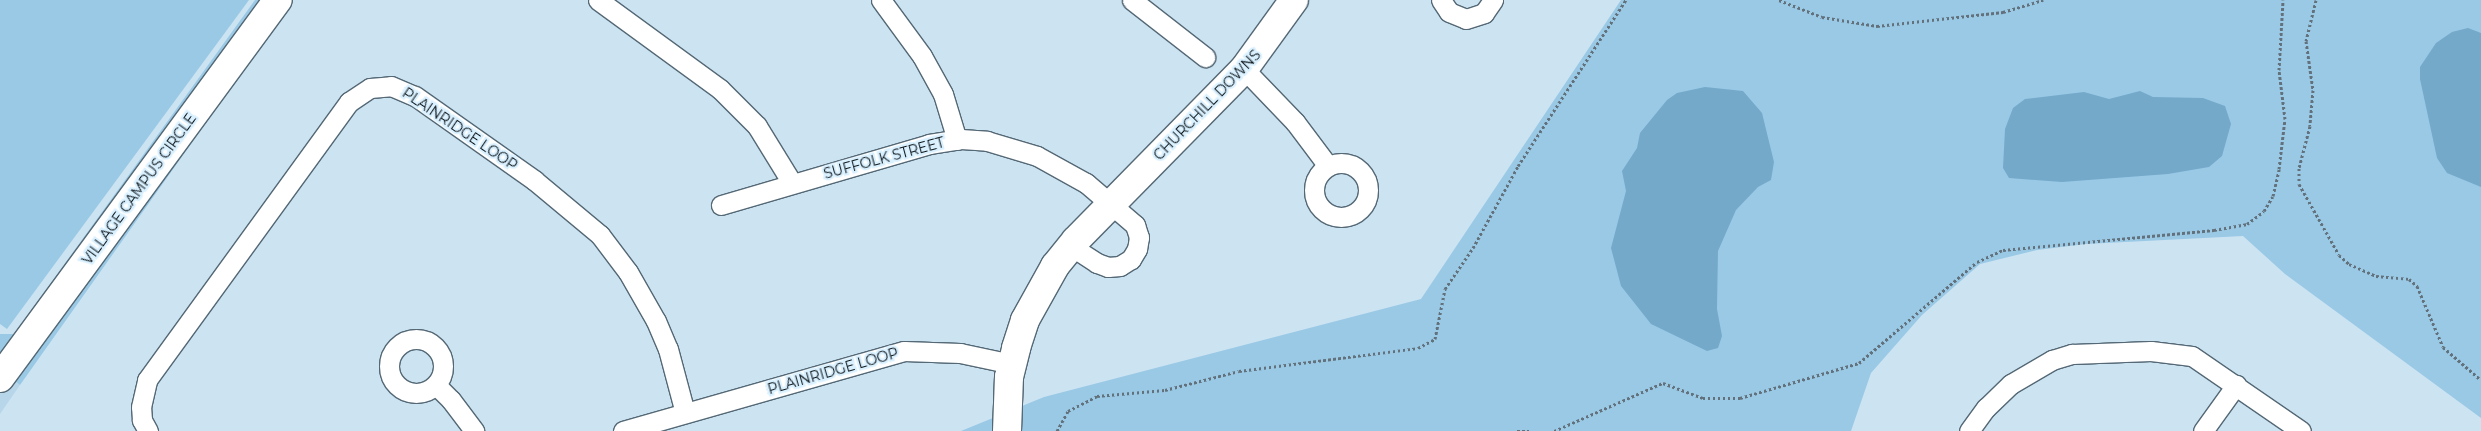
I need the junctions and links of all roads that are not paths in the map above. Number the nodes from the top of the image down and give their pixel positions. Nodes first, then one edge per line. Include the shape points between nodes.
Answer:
1 (278, 0) edge
2 (598, 0) edge
3 (881, 0) edge
4 (1132, 0) edge
5 (1294, 0) edge
6 (1442, 0) edge
7 (1493, 0) edge
8 (1205, 57) dead end
9 (1244, 69) junction
10 (957, 140) junction
11 (1328, 166) dead end
12 (792, 183) junction
13 (1111, 204) junction
14 (721, 205) dead end
15 (1071, 246) junction
16 (1012, 364) junction
17 (2, 371) edge
18 (436, 385) dead end
19 (2236, 385) junction
20 (685, 413) junction
21 (148, 431) edge
22 (474, 431) edge
23 (623, 431) edge
24 (1007, 431) edge
25 (1969, 431) edge
26 (2203, 431) edge
27 (2301, 431) edge

1 - 17 street, VILLAGE CAMPUS CIRCLE
2 - 12 street via 726,95 757,126
3 - 10 street via 922,56 946,102
4 - 8 street
5 - 9 street, CHURCHILL DOWNS
6 - 7 street via 1449,12 1466,19 1484,13
9 - 11 street via 1295,122
9 - 13 street, CHURCHILL DOWNS
10 - 12 street, SUFFOLK STREET via 893,153
10 - 13 street, SUFFOLK STREET via 987,141 1037,156 1086,183
12 - 14 street, SUFFOLK STREET
13 - 15 street, CHURCHILL DOWNS
13 - 15 street via 1135,225 1139,236 1131,259 1120,266 1108,267
15 - 16 street, CHURCHILL DOWNS via 1025,320
16 - 20 street, PLAINRIDGE LOOP via 960,353 904,351
16 - 24 street, CHURCHILL DOWNS
18 - 22 street
19 - 25 street via 2192,356 2171,352 2072,354 2052,360 2011,384 1986,408
19 - 26 street
19 - 27 street
20 - 21 street, PLAINRIDGE LOOP via 668,349 656,321 628,272 600,235 534,180 415,96 391,86 370,88 349,102 148,380 141,407 142,420
20 - 23 street, PLAINRIDGE LOOP

